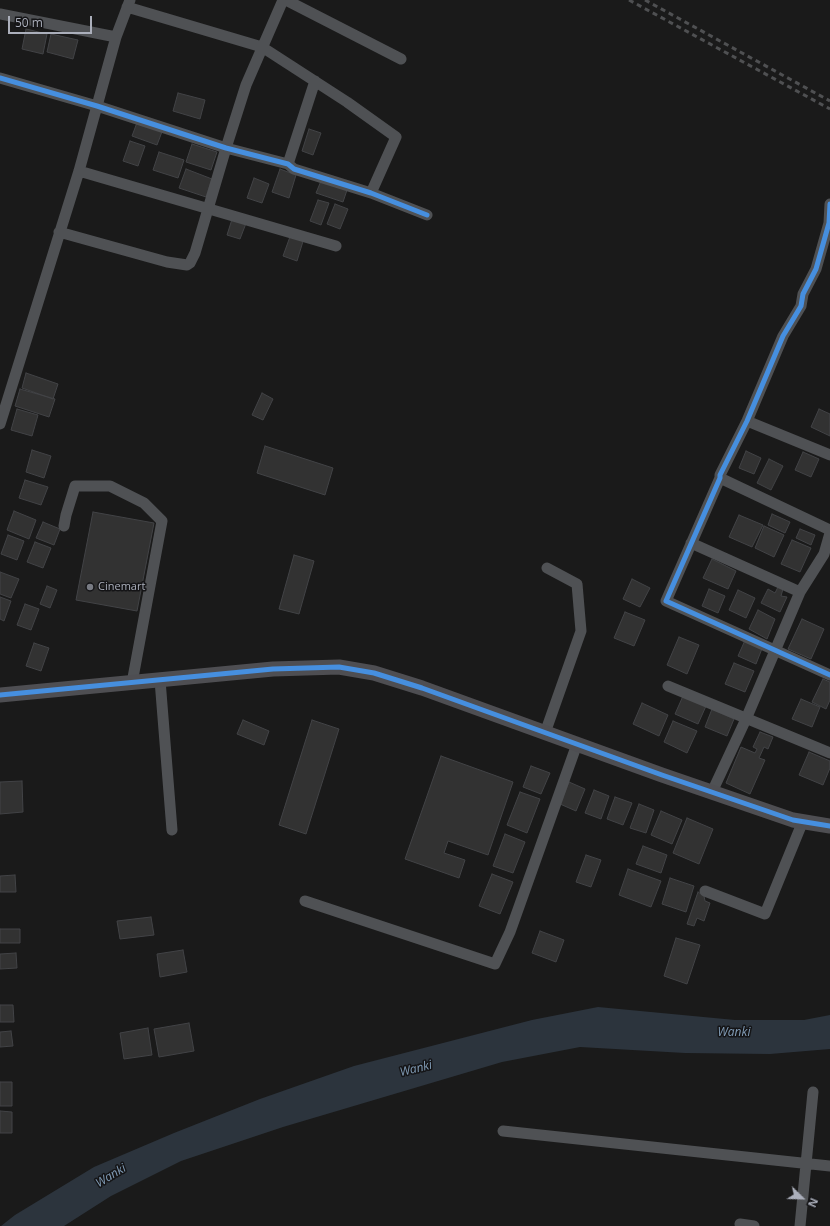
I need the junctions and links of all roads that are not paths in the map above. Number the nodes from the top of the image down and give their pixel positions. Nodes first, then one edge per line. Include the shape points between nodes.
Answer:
1 (285, 0) edge
2 (128, 4) edge
3 (0, 14) edge
4 (116, 37) junction
5 (262, 47) junction
6 (401, 59) dead end
7 (0, 78) edge
8 (315, 82) junction
9 (98, 106) junction
10 (226, 148) junction
11 (288, 164) junction
12 (79, 170) junction
13 (371, 192) junction
14 (830, 204) edge
15 (208, 209) junction
16 (427, 215) dead end
17 (59, 232) junction
18 (336, 246) dead end
19 (747, 421) junction
20 (0, 424) edge
21 (830, 455) edge
22 (720, 478) junction
23 (64, 526) dead end
24 (830, 532) edge
25 (692, 543) junction
26 (827, 555) edge
27 (547, 568) dead end
28 (800, 592) junction
29 (775, 651) junction
30 (830, 675) edge
31 (160, 680) junction
32 (132, 683) junction
33 (668, 686) dead end
34 (0, 695) edge
35 (746, 719) junction
36 (545, 733) junction
37 (576, 744) junction
38 (830, 753) edge
39 (712, 792) junction
40 (803, 821) junction
41 (830, 826) edge
42 (172, 830) dead end
43 (706, 891) dead end
44 (305, 901) dead end
45 (813, 1092) dead end
46 (503, 1131) dead end
47 (807, 1164) junction
48 (830, 1166) edge
49 (740, 1224) dead end
50 (754, 1226) edge
51 (800, 1226) edge

1 - 5 street
1 - 6 street
2 - 4 street
2 - 5 street
3 - 4 street
4 - 9 street
5 - 8 street
5 - 10 street via 246,85
7 - 9 street
8 - 11 street
8 - 13 street via 396,137
9 - 10 street
9 - 12 street
10 - 11 street
10 - 15 street
11 - 13 street via 294,169
12 - 15 street
12 - 17 street
13 - 16 street
14 - 19 street via 829,223 816,269 803,294 801,306 783,336
15 - 17 street via 195,254 187,265 167,262
15 - 18 street
17 - 20 street
19 - 21 street
19 - 22 street
22 - 24 street
22 - 25 street
23 - 32 street via 75,486 110,486 144,504 162,521
24 - 26 street
25 - 28 street
25 - 29 street via 666,601
26 - 28 street
27 - 36 street via 577,584 581,631
28 - 29 street
29 - 30 street
29 - 35 street
31 - 32 street
31 - 36 street via 339,667 374,673 422,688
31 - 42 street
32 - 34 street
33 - 35 street
35 - 38 street
35 - 39 street
36 - 37 street
37 - 39 street
37 - 44 street via 510,932 496,964
39 - 40 street via 793,820
40 - 41 street
40 - 43 street via 765,914
45 - 47 street
46 - 47 street
47 - 48 street
47 - 51 street
49 - 50 street

